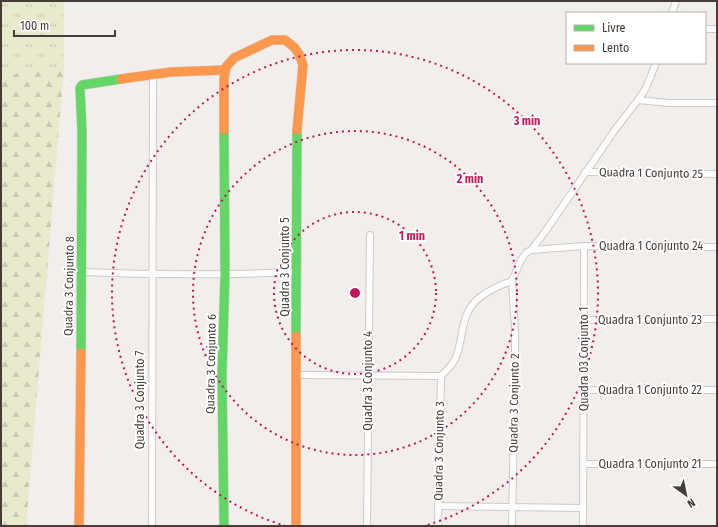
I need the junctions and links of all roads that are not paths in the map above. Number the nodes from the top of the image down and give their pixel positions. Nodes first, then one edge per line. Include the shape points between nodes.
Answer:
1 (676, 1) edge
2 (672, 12) edge
3 (706, 29) edge
4 (717, 29) edge
5 (656, 64) edge
6 (225, 70) junction
7 (152, 75) junction
8 (638, 100) junction
9 (717, 103) edge
10 (585, 172) junction
11 (717, 174) edge
12 (370, 235) dead end
13 (584, 246) junction
14 (717, 247) edge
15 (531, 250) junction
16 (82, 272) junction
17 (297, 272) junction
18 (151, 275) junction
19 (225, 275) junction
20 (512, 281) junction
21 (717, 319) edge
22 (584, 320) junction
23 (368, 374) junction
24 (296, 375) junction
25 (441, 376) junction
26 (584, 390) junction
27 (717, 390) edge
28 (583, 464) junction
29 (717, 464) edge
30 (438, 506) junction
31 (512, 507) junction
32 (583, 508) junction
33 (79, 526) edge
34 (152, 526) edge
35 (224, 526) edge
36 (296, 526) edge
37 (367, 526) edge
38 (438, 526) edge
39 (512, 526) edge
40 (583, 526) edge

1 - 2 street
3 - 4 street
5 - 8 street
6 - 7 street
6 - 17 street, Quadra 3 Conjunto 5 via 229,62 272,40 285,40 299,54 303,65 297,133
6 - 19 street, Quadra 3 Conjunto 6
7 - 16 street, Quadra 3 Conjunto 8 via 85,84 80,88
7 - 18 street, Quadra 3 Conjunto 7
8 - 9 street via 668,104
8 - 10 street
10 - 11 street, Quadra 1 Conjunto 25
10 - 15 street
12 - 23 street, Quadra 3 Conjunto 4
13 - 14 street, Quadra 1 Conjunto 24
13 - 15 street
13 - 22 street, Quadra 03 Conjunto 1
15 - 20 street via 521,260
16 - 18 street
16 - 33 street, Quadra 3 Conjunto 8
17 - 19 street
17 - 24 street, Quadra 3 Conjunto 5
18 - 19 street
18 - 34 street, Quadra 3 Conjunto 7
19 - 35 street, Quadra 3 Conjunto 6 via 222,375
20 - 25 street via 495,287 472,305 464,321 456,358
20 - 31 street, Quadra 3 Conjunto 2 via 515,328
21 - 22 street, Quadra 1 Conjunto 23
22 - 26 street, Quadra 03 Conjunto 1
23 - 24 street
23 - 25 street
23 - 37 street, Quadra 3 Conjunto 4
24 - 36 street, Quadra 3 Conjunto 5
25 - 30 street, Quadra 3 Conjunto 3
26 - 27 street, Quadra 1 Conjunto 22
26 - 28 street, Quadra 03 Conjunto 1
28 - 29 street, Quadra 1 Conjunto 21
28 - 32 street, Quadra 03 Conjunto 1
30 - 31 street
30 - 38 street, Quadra 3 Conjunto 3
31 - 32 street
31 - 39 street, Quadra 3 Conjunto 2
32 - 40 street, Quadra 03 Conjunto 1

